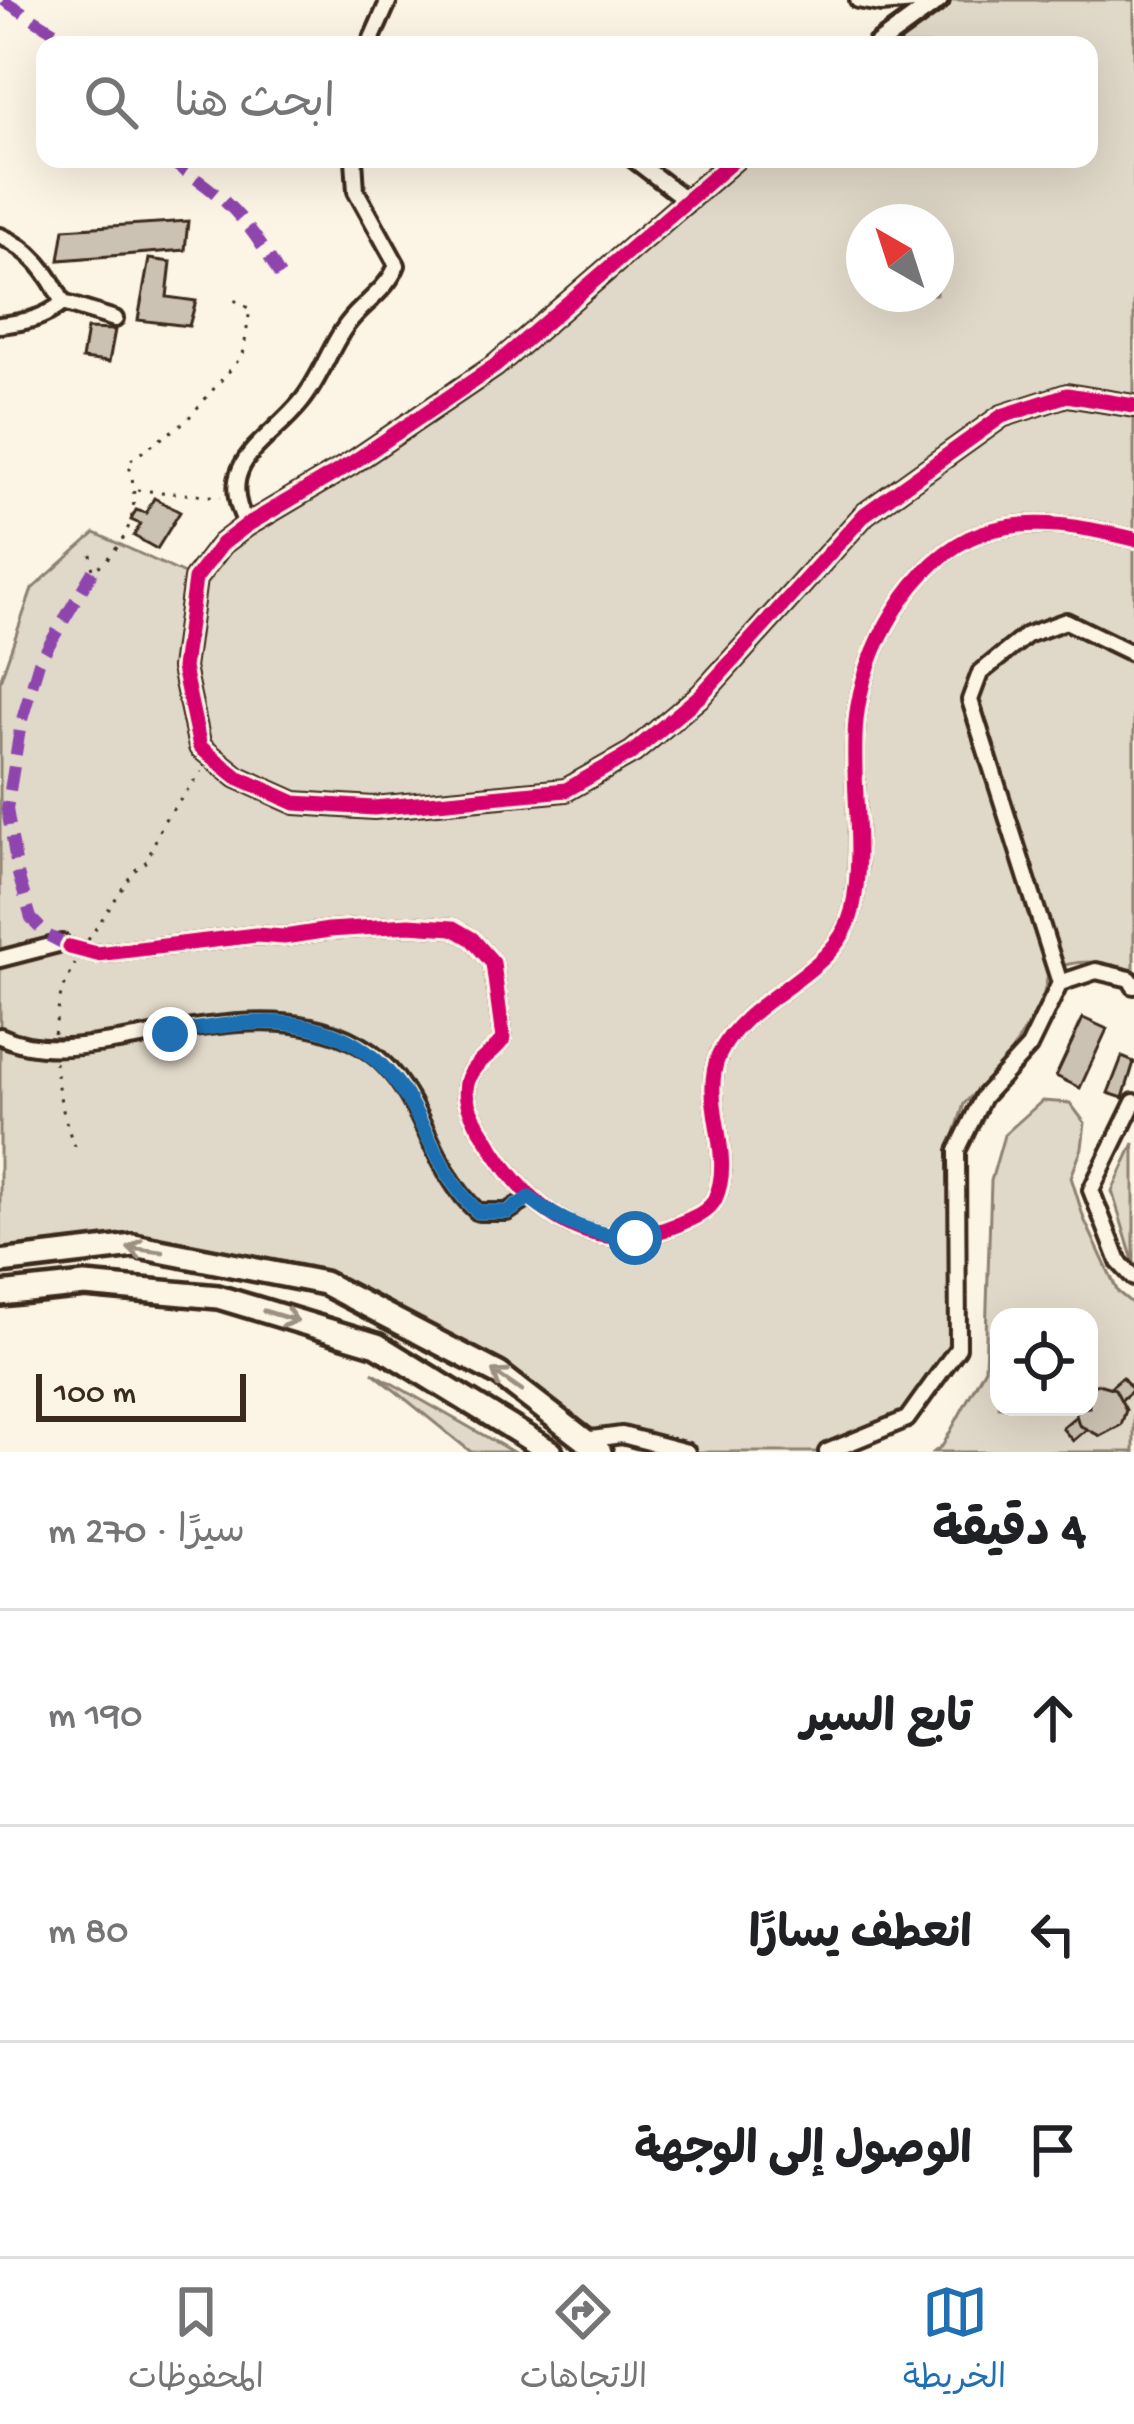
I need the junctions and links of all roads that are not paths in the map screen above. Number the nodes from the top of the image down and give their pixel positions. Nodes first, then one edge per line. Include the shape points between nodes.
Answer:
1 (389, 0) edge
2 (858, 0) edge
3 (926, 0) edge
4 (939, 0) edge
5 (373, 36) edge
6 (889, 36) edge
7 (355, 168) edge
8 (645, 168) edge
9 (725, 168) edge
10 (689, 202) junction
11 (0, 236) edge
12 (63, 303) junction
13 (115, 319) dead end
14 (0, 325) edge
15 (1134, 406) edge
16 (247, 524) junction
17 (1134, 539) edge
18 (1134, 654) edge
19 (0, 959) edge
20 (1060, 983) junction
21 (1134, 986) edge
22 (0, 1036) edge
23 (1134, 1102) edge
24 (529, 1198) junction
25 (0, 1262) edge
26 (1134, 1278) edge
27 (0, 1294) edge
28 (592, 1446) edge
29 (551, 1452) edge
30 (687, 1452) edge
31 (827, 1452) edge

1 - 5 street
2 - 3 street
4 - 6 street
7 - 16 street via 356,191 395,258 394,273 344,328 302,402 248,458 234,500
8 - 10 street
9 - 10 street
10 - 16 street via 495,366
11 - 12 street via 43,267
12 - 13 street
12 - 14 street via 29,322
15 - 16 street via 1067,395 1002,416 865,514 701,695 633,752 566,790 374,808 295,803 237,777 200,747 183,668 195,579
17 - 24 street via 1065,525 986,532 935,566 886,622 867,663 856,720 856,877 848,927 764,1002 718,1057 713,1203 635,1238 570,1225
18 - 20 street via 1066,621 1027,634 980,673 970,700
19 - 24 street via 364,927 461,932 493,963 503,1030 500,1045 469,1076 466,1097 502,1167
20 - 21 street via 1096,971
20 - 31 street via 1029,1047 983,1097 957,1151 958,1348 907,1419
22 - 24 street via 54,1048 250,1024 326,1031 387,1066 478,1212 508,1212
23 - 26 street via 1091,1190 1119,1262
28 -> 25 main road via 499,1374 324,1283 134,1246
27 -> 29 main road via 85,1285 218,1297 377,1346
28 - 30 street via 622,1435

